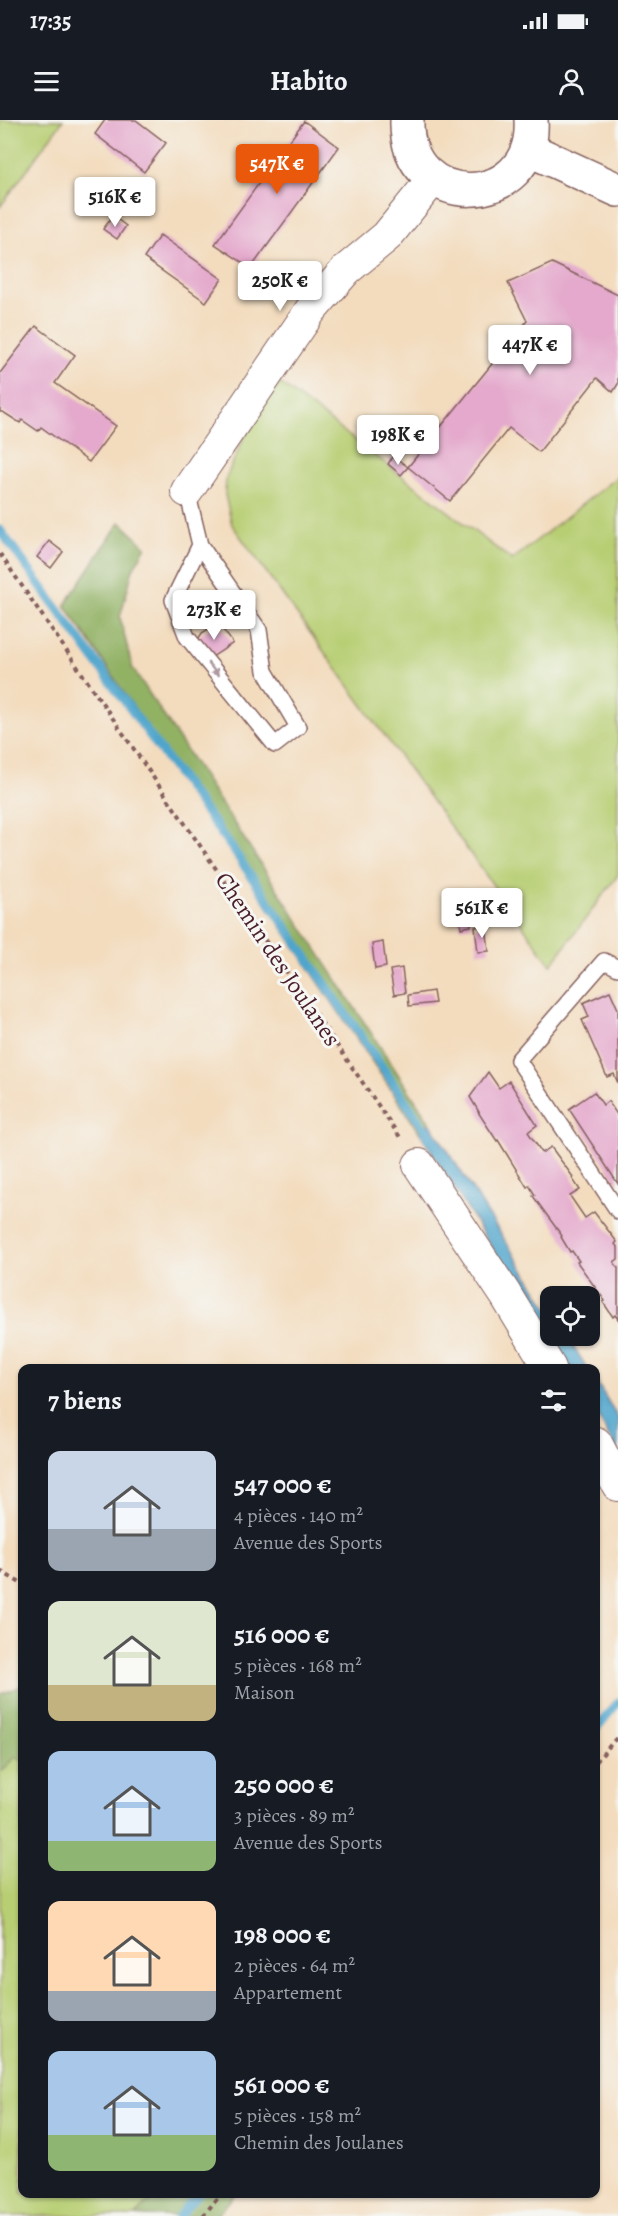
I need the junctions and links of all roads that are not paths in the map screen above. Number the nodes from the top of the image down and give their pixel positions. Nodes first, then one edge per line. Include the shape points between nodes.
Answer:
1 (407, 120) edge
2 (529, 134) edge
3 (433, 179) junction
4 (618, 190) edge
5 (187, 491) joint
6 (200, 544) junction
7 (618, 968) edge
8 (419, 1165) road end
9 (618, 1211) edge
10 (548, 1364) edge
11 (600, 1451) edge
12 (618, 1485) edge

1 - 3 main road via 411,151
2 - 3 main road via 519,166 489,188 451,188
2 - 4 main road
3 - 5 street via 387,236 346,270 311,310
5 - 6 lane
6 -> 6 lane via 173,600 187,638 275,745 298,727 265,671 259,630
7 - 9 lane via 604,961 518,1060
8 - 10 street
11 - 12 street

